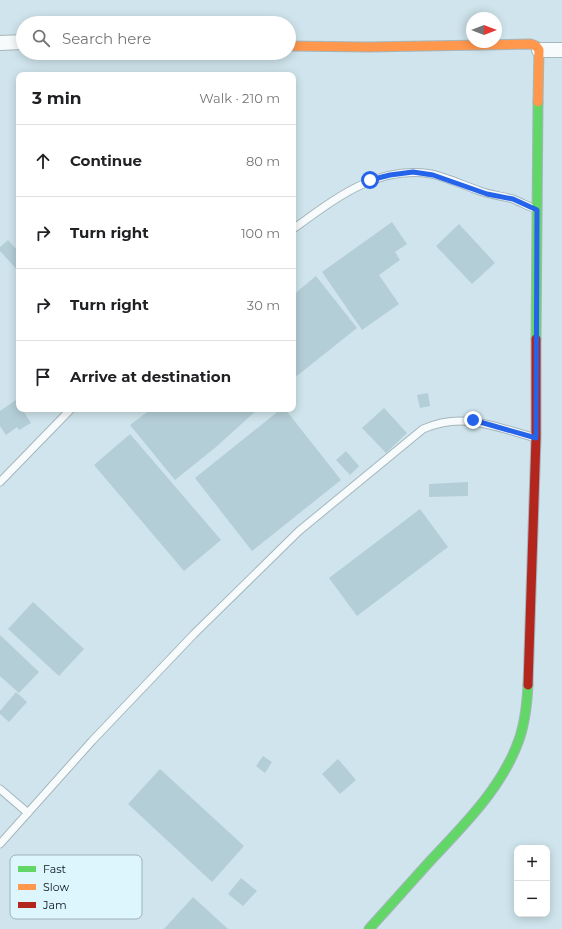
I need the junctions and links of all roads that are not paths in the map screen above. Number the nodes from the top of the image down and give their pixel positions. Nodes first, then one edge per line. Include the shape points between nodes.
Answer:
1 (16, 42) edge
2 (0, 43) edge
3 (296, 46) edge
4 (540, 50) junction
5 (562, 50) edge
6 (537, 210) junction
7 (296, 228) edge
8 (68, 412) edge
9 (536, 438) junction
10 (0, 482) edge
11 (0, 789) edge
12 (28, 813) junction
13 (0, 844) edge
14 (369, 929) edge

1 - 2 street
3 - 4 street via 524,43 537,46
4 - 5 street
4 - 6 street
6 - 7 lane via 513,199 487,194 433,175 413,172 370,180 336,198
6 - 9 street
8 - 10 lane
9 - 12 lane via 473,420 436,423 422,429 299,531 188,640
9 - 14 street via 529,679 526,709 517,744 495,784 465,824
11 - 12 lane
12 - 13 lane

